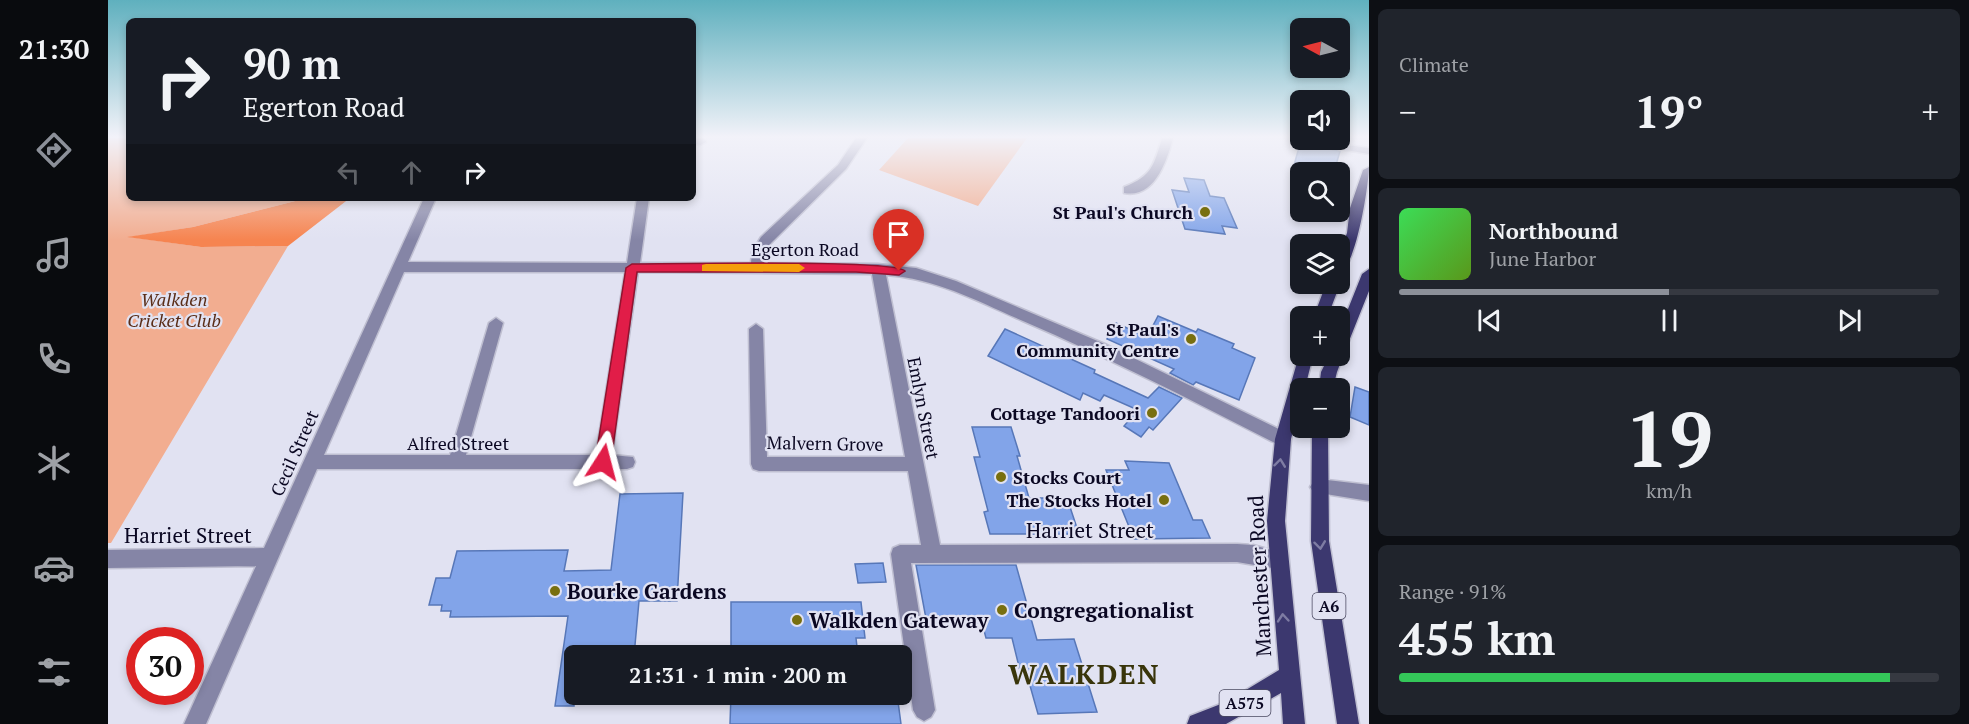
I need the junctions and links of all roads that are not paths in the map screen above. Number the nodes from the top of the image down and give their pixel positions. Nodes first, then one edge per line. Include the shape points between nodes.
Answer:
1 (837, 172) edge
2 (1155, 172) edge
3 (1368, 172) edge
4 (1128, 190) dead end
5 (428, 201) edge
6 (642, 201) edge
7 (1369, 213) edge
8 (1353, 233) junction
9 (1350, 241) edge
10 (399, 267) junction
11 (632, 268) junction
12 (757, 268) junction
13 (878, 269) junction
14 (1369, 274) edge
15 (1350, 321) edge
16 (496, 324) dead end
17 (756, 329) dead end
18 (1303, 366) edge
19 (1320, 438) edge
20 (1283, 439) junction
21 (312, 462) junction
22 (456, 462) junction
23 (603, 462) junction
24 (627, 462) dead end
25 (915, 464) junction
26 (1319, 487) junction
27 (1369, 493) edge
28 (932, 553) junction
29 (269, 557) junction
30 (108, 558) edge
31 (1278, 560) junction
32 (1289, 676) junction
33 (924, 710) dead end
34 (195, 724) edge
35 (1198, 724) edge
36 (1294, 724) edge
37 (1347, 724) edge

1 - 12 street via 766,240
2 - 4 street via 1146,183
3 - 8 main road via 1356,208
5 - 10 street, Cecil Street
6 - 11 street
7 - 8 main road
8 - 9 main road
10 - 11 street, Egerton Road
10 - 21 street, Cecil Street
11 - 12 street, Egerton Road
11 - 23 street
12 - 13 street, Egerton Road
13 - 20 street, Egerton Road via 916,273 1012,309
13 - 25 street, Emlyn Street
14 - 15 main road
16 - 22 street
17 - 25 street, Malvern Grove via 759,464
18 - 20 main road, Manchester Road
19 - 26 main road, A6
31 -> 20 main road, Manchester Road via 1276,521
21 - 22 street, Alfred Street
21 - 29 street, Cecil Street
22 - 23 street, Alfred Street
23 - 24 street, Alfred Street
25 - 28 street, Emlyn Street
26 - 27 street
26 -> 37 main road, A6 via 1320,541
28 - 31 street, Harriet Street via 1237,553
28 - 33 street, Harriet Street via 900,554
29 - 30 street, Harriet Street
29 - 34 street, Cecil Street
32 -> 31 main road, Manchester Road
32 - 35 main road, A575 via 1249,701
32 - 36 main road, Manchester Road

